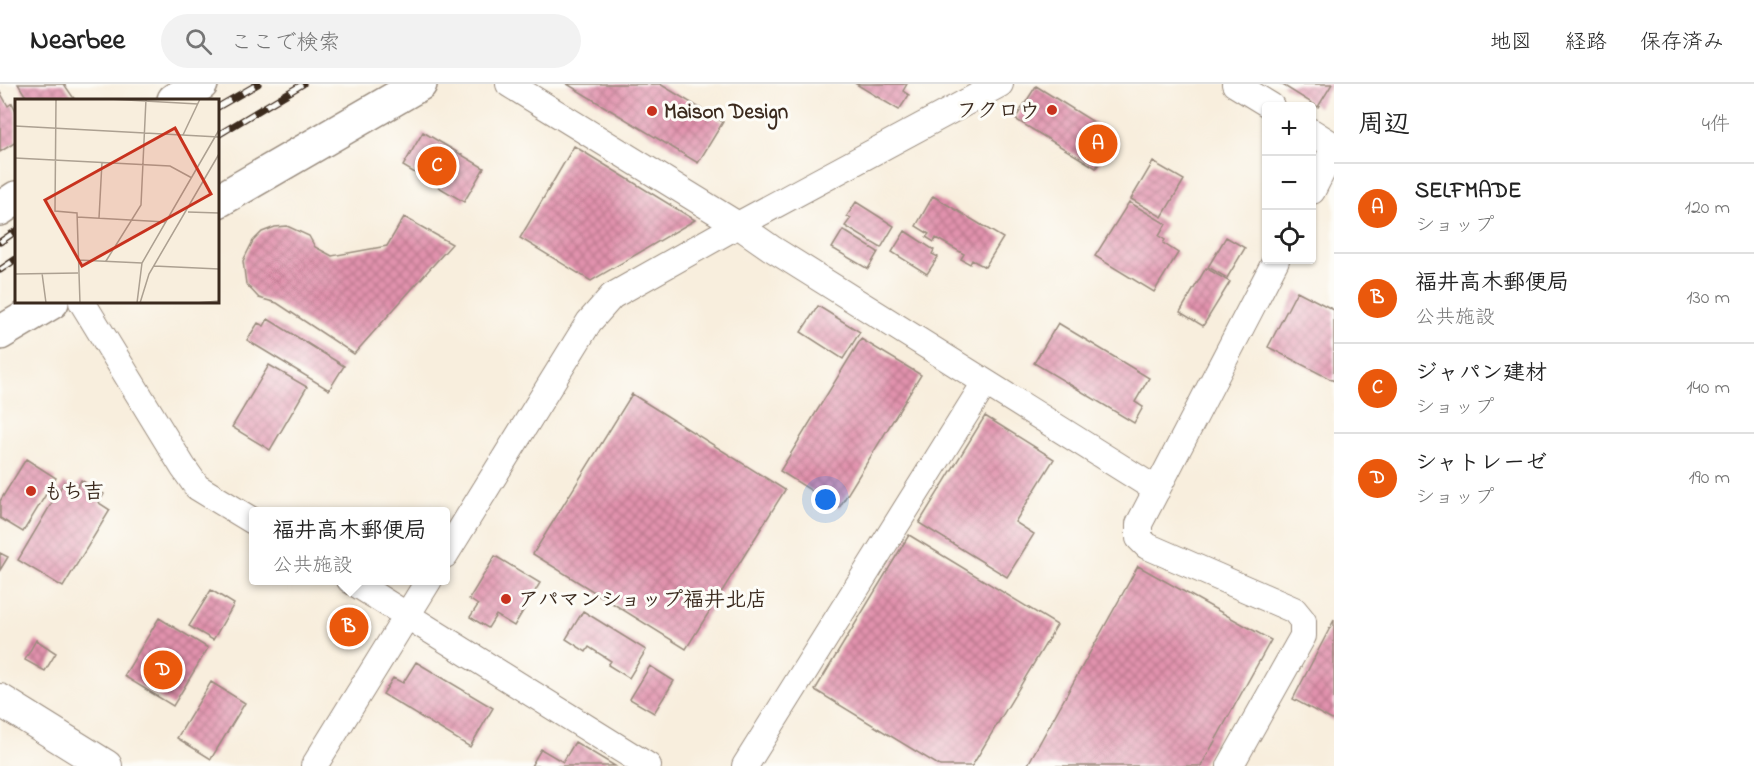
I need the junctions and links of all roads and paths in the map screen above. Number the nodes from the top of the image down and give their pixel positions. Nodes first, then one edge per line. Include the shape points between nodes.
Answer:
1 (201, 84) edge
2 (420, 84) edge
3 (510, 84) edge
4 (1000, 84) edge
5 (1235, 84) edge
6 (176, 99) edge
7 (1264, 102) edge
8 (1316, 135) edge
9 (1334, 147) edge
10 (1316, 181) edge
11 (15, 199) edge
12 (219, 200) edge
13 (0, 209) edge
14 (738, 225) junction
15 (1274, 264) edge
16 (50, 303) edge
17 (83, 303) edge
18 (0, 333) edge
19 (985, 383) junction
20 (1157, 490) junction
21 (249, 519) edge
22 (450, 547) edge
23 (358, 585) edge
24 (426, 585) edge
25 (407, 616) junction
26 (0, 700) edge
27 (106, 766) edge
28 (314, 766) edge
29 (648, 766) edge
30 (746, 766) edge
31 (1230, 766) edge

1 - 6 main road
2 - 12 main road
3 - 14 street
4 - 14 street
5 - 7 street
8 - 9 street
9 - 10 street
11 - 13 main road
14 - 19 street
14 - 22 street via 612,296 602,306
15 - 20 street
16 - 18 main road
17 - 21 street via 197,487
19 - 20 street
19 - 30 street
20 - 31 street via 1139,524 1139,538 1147,546 1294,610 1303,621 1303,636
23 - 25 street
24 - 25 street
25 - 28 street
25 - 29 street
26 - 27 street

